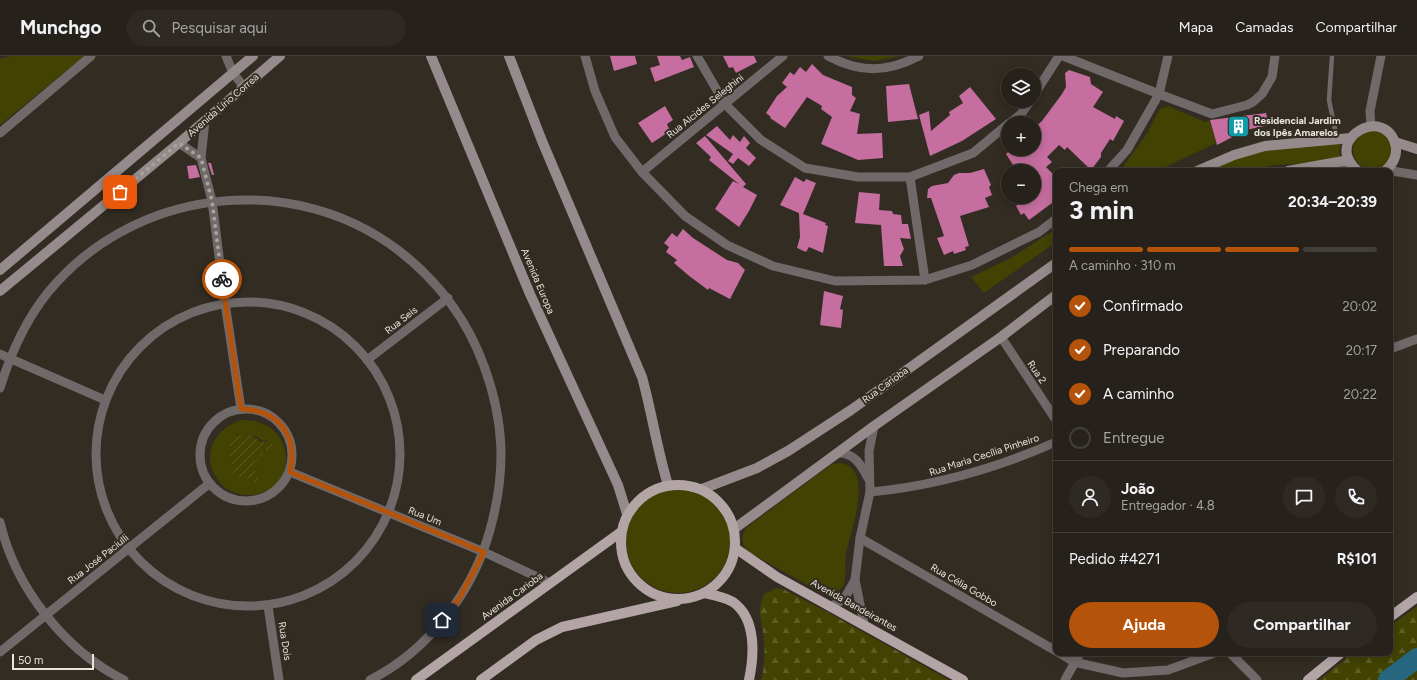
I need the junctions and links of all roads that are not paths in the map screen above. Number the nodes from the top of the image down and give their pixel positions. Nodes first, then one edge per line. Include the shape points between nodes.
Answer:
1 (91, 56) edge
2 (226, 56) edge
3 (253, 56) edge
4 (280, 56) edge
5 (432, 56) edge
6 (509, 56) edge
7 (585, 56) edge
8 (697, 56) edge
9 (783, 56) edge
10 (828, 56) edge
11 (919, 56) edge
12 (1059, 56) edge
13 (1063, 56) edge
14 (1168, 56) edge
15 (1275, 56) edge
16 (1332, 56) edge
17 (1381, 56) edge
18 (233, 73) junction
19 (1041, 83) edge
20 (244, 87) junction
21 (1159, 94) junction
22 (725, 104) junction
23 (1025, 108) edge
24 (1018, 116) edge
25 (205, 121) junction
26 (1371, 126) junction
27 (1001, 130) edge
28 (0, 133) edge
29 (1351, 138) junction
30 (1337, 139) junction
31 (1394, 142) junction
32 (179, 143) junction
33 (1417, 149) edge
34 (201, 158) junction
35 (1351, 166) edge
36 (1111, 168) edge
37 (1204, 168) edge
38 (1326, 168) edge
39 (1387, 168) edge
40 (642, 172) junction
41 (1393, 172) edge
42 (1417, 175) edge
43 (910, 177) junction
44 (212, 201) junction
45 (1053, 220) edge
46 (1053, 265) edge
47 (0, 270) edge
48 (925, 280) junction
49 (1, 290) edge
50 (1053, 296) edge
51 (448, 298) junction
52 (225, 303) junction
53 (1001, 337) junction
54 (1417, 339) edge
55 (1393, 348) edge
56 (0, 354) edge
57 (9, 358) junction
58 (367, 360) junction
59 (0, 388) edge
60 (105, 400) junction
61 (241, 409) junction
62 (1053, 415) edge
63 (874, 426) junction
64 (1053, 443) edge
65 (838, 453) junction
66 (290, 472) junction
67 (868, 478) junction
68 (210, 483) junction
69 (668, 485) junction
70 (702, 489) junction
71 (870, 492) junction
72 (389, 513) junction
73 (627, 514) junction
74 (0, 522) edge
75 (734, 529) junction
76 (621, 532) junction
77 (860, 538) junction
78 (735, 548) junction
79 (129, 550) junction
80 (484, 552) junction
81 (855, 580) junction
82 (550, 583) junction
83 (704, 593) junction
84 (1417, 597) edge
85 (689, 598) junction
86 (268, 606) junction
87 (832, 606) junction
88 (46, 614) junction
89 (1393, 614) edge
90 (864, 624) junction
91 (1053, 649) edge
92 (0, 652) edge
93 (1064, 656) edge
94 (1078, 656) edge
95 (1206, 656) edge
96 (1233, 656) edge
97 (1337, 656) edge
98 (1074, 662) junction
99 (124, 680) edge
100 (279, 680) edge
101 (370, 680) edge
102 (416, 680) edge
103 (481, 680) edge
104 (749, 680) edge
105 (963, 680) edge
106 (1065, 680) edge
107 (1257, 680) edge
108 (1308, 680) edge

1 - 28 street
2 - 18 street
3 - 18 main road, Avenida Lírio Correa
4 - 20 main road, Avenida Lírio Correa
5 - 73 main road, Avenida Europa via 530,294 618,485
6 - 69 main road via 542,141 642,377
7 - 40 street via 595,91 615,137
8 - 22 street
9 - 22 street, Rua Alcides Seleghini
10 - 11 street via 846,65 874,70 901,65
12 - 19 street
13 - 21 street
14 - 21 street
15 - 21 street via 1272,77 1262,94 1247,105 1212,114
16 - 30 lane via 1329,100
17 - 26 street via 1370,111
18 - 20 street
18 - 47 main road, Avenida Lírio Correa
20 - 25 main road, Avenida Lírio Correa
21 - 36 street via 1127,150
22 - 40 street, Rua Alcides Seleghini
22 - 43 street via 761,140 805,168 858,177
23 - 24 street
25 - 32 main road, Avenida Lírio Correa
25 - 34 street
26 - 29 main road via 1363,128
26 - 31 main road via 1385,130
27 - 43 street via 973,153
29 - 30 main road
29 - 35 main road via 1348,144
30 - 37 main road via 1265,146 1225,158
31 - 33 main road
31 - 39 main road via 1395,157
32 - 34 street
32 - 49 main road, Avenida Lírio Correa
34 - 44 street
35 - 38 main road
40 - 48 street via 685,216 727,245 773,266 835,281
41 - 42 street
43 - 48 street
44 - 51 street via 256,199 300,205 343,218 382,238 412,261
44 - 52 street
44 - 57 street via 169,210 134,225 90,252 57,282 43,300 30,318
45 - 48 street via 1039,232 972,265
46 - 70 main road, Rua Carioba via 851,410 788,451 757,468
50 - 53 main road
51 - 58 street, Rua Seis
51 - 80 street via 476,343 494,394 498,417 502,447 498,501
52 - 58 street via 257,302 288,307 318,319 345,337
52 - 60 street via 174,320 152,336 133,354 117,376
52 - 61 street
53 - 62 street, Rua 2
53 - 63 main road
54 - 55 street
56 - 57 street
57 - 59 street
57 - 60 street
58 - 72 street via 387,394 396,418 400,450 398,482
60 - 79 street via 96,438 98,478 109,516
61 - 66 street via 254,409 267,414 283,427 292,445
61 - 68 street via 222,416 207,430 200,457 203,471
63 - 65 main road
63 - 67 street via 871,433
64 - 71 street, Rua Maria Cecília Pinheiro via 952,479 908,489
65 - 67 street via 845,453 858,460
65 - 75 main road
66 - 68 street via 283,484 260,500 232,499 220,493
66 - 72 street, Rua Um
67 - 71 street
68 - 79 street, Rua José Paciulli
69 - 70 main road via 686,484
69 - 73 main road via 652,490 642,497
70 - 75 main road via 728,513
71 - 77 street
72 - 80 street, Rua Um
72 - 86 street via 377,536 360,558 341,576 319,590 294,600
73 - 76 main road
74 - 88 street via 21,576
75 - 78 main road
76 - 82 main road, Avenida Carioba
76 - 85 main road via 621,550 627,568 638,582 653,593 670,599
77 - 81 street
77 - 91 street, Rua Célia Gobbo
78 - 83 main road via 732,562 725,574 716,585
78 - 87 main road, Avenida Bandeirantes via 777,577
79 - 86 street via 151,572 177,590 206,601 237,607
79 - 88 street, Rua José Paciulli
80 - 82 street, Rua Um
80 - 101 street via 459,599 425,640
81 - 87 street via 844,599
81 - 90 street
82 - 102 main road, Avenida Carioba
83 - 85 main road
83 - 104 main road via 723,597 734,603 747,619 752,647
84 - 89 main road
85 - 103 main road via 562,627 536,640
86 - 100 street, Rua Dois
87 - 90 main road, Avenida Bandeirantes
88 - 92 street, Rua José Paciulli
88 - 99 street via 76,647
90 - 105 main road, Avenida Bandeirantes
93 - 98 street
94 - 98 street
95 - 98 street via 1168,670 1123,673
96 - 107 street
97 - 108 main road
98 - 106 street

